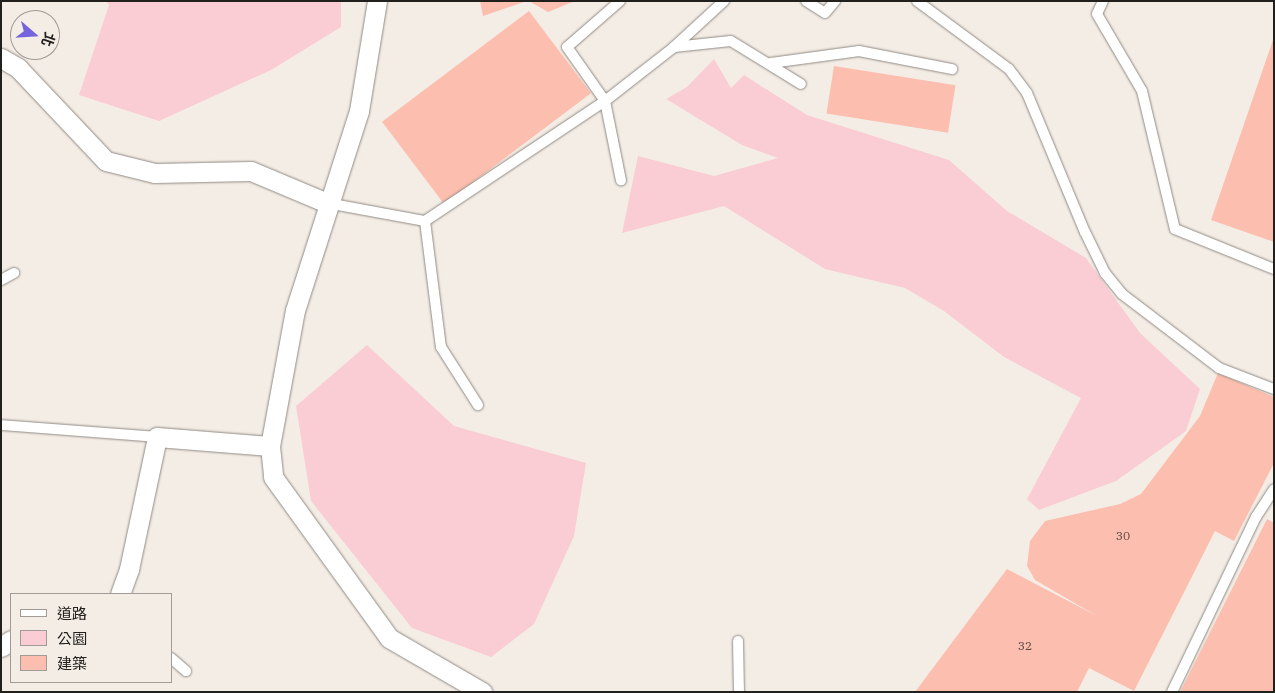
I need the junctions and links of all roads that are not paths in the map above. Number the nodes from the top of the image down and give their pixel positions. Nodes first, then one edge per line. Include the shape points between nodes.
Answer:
1 (377, 1) edge
2 (620, 1) edge
3 (724, 1) edge
4 (806, 1) edge
5 (835, 1) edge
6 (916, 1) edge
7 (1104, 1) edge
8 (674, 47) junction
9 (1, 58) edge
10 (771, 63) junction
11 (952, 69) dead end
12 (801, 84) dead end
13 (605, 101) junction
14 (621, 180) dead end
15 (328, 204) junction
16 (426, 221) junction
17 (1274, 269) edge
18 (14, 273) dead end
19 (1, 280) edge
20 (1274, 389) edge
21 (478, 405) dead end
22 (1, 424) edge
23 (156, 438) junction
24 (270, 446) junction
25 (1274, 489) edge
26 (120, 593) edge
27 (738, 641) dead end
28 (172, 659) edge
29 (186, 671) dead end
30 (482, 692) edge
31 (739, 692) edge
32 (1172, 692) edge

1 - 15 street via 359,111
2 - 13 lane via 567,47
3 - 8 lane
4 - 5 lane via 825,13
6 - 20 lane via 1009,69 1027,93 1085,232 1105,273 1122,294 1218,368
7 - 17 lane via 1097,14 1142,91 1175,229
8 - 10 lane via 731,42
8 - 13 lane
9 - 15 street via 18,68 106,161 155,173 251,171
10 - 11 lane via 859,51
10 - 12 lane
13 - 14 lane
13 - 16 lane
15 - 16 lane
15 - 24 street via 295,310
16 - 21 lane via 441,347
18 - 19 lane
22 - 23 lane
23 - 24 street
23 - 26 street via 129,569
24 - 30 street via 273,477 389,638
25 - 32 lane via 1256,517
27 - 31 lane
28 - 29 lane

